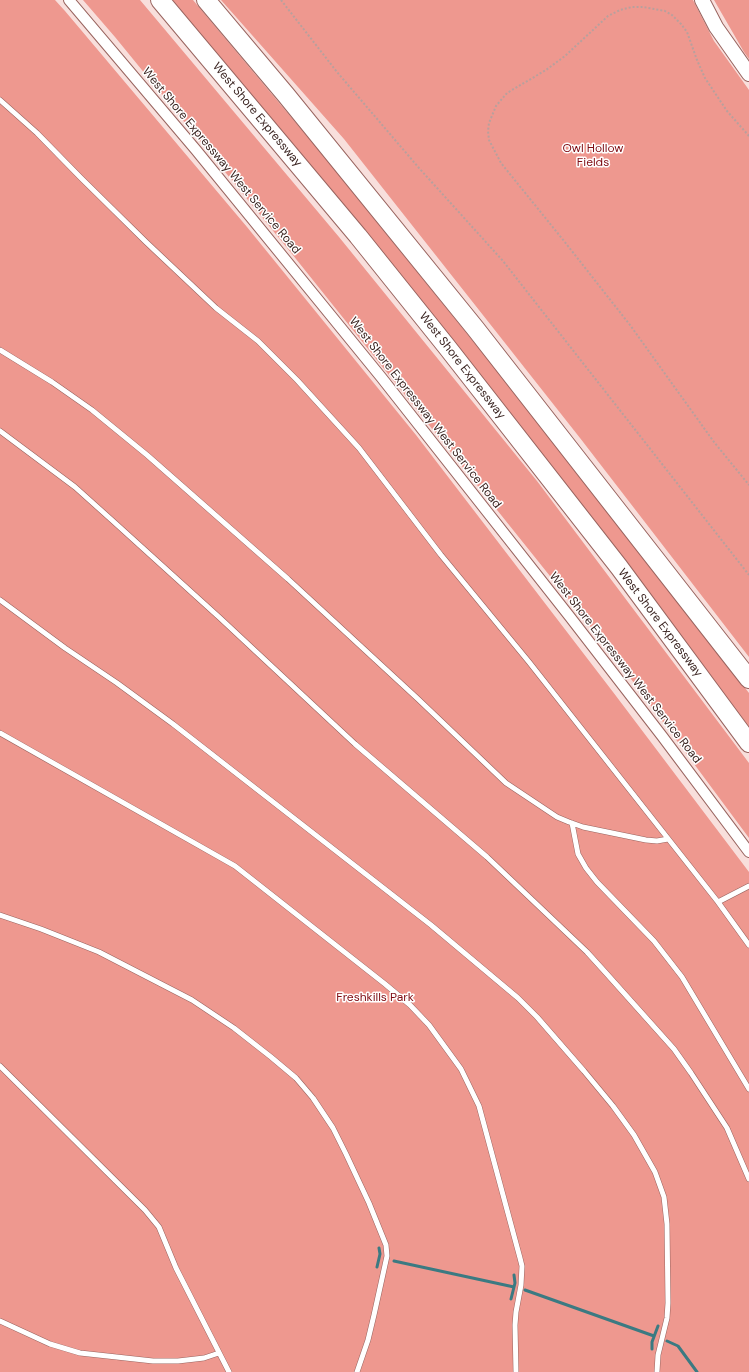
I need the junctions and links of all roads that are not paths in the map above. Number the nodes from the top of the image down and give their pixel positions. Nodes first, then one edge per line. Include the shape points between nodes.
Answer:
1 (69, 0) edge
2 (160, 0) edge
3 (206, 0) edge
4 (702, 0) edge
5 (749, 74) edge
6 (0, 100) edge
7 (0, 350) edge
8 (0, 431) edge
9 (0, 600) edge
10 (749, 679) edge
11 (0, 733) edge
12 (749, 743) edge
13 (572, 823) junction
14 (668, 839) junction
15 (749, 852) edge
16 (749, 886) edge
17 (718, 902) junction
18 (0, 915) edge
19 (749, 945) edge
20 (0, 1066) edge
21 (749, 1089) edge
22 (749, 1179) edge
23 (0, 1321) edge
24 (219, 1353) junction
25 (229, 1372) edge
26 (358, 1372) edge
27 (516, 1372) edge
28 (657, 1372) edge

1 - 15 street, West Shore Expressway West Service Road via 196,150 381,377 575,623
2 - 12 highway, West Shore Expressway via 358,236 471,378 619,567
3 - 10 highway via 475,328
4 - 5 street via 716,27
6 - 14 lane via 216,308 258,341 359,448 441,555
7 - 13 lane via 92,410 147,455 288,579 506,783 557,817
8 - 22 lane via 75,487 355,744 487,857 586,952 674,1049 727,1128
9 - 28 lane via 166,720 431,925 518,998 580,1066 634,1135 655,1172 664,1197 668,1303
11 - 27 lane via 235,866 385,984 429,1025 461,1069 480,1106 520,1258 521,1285 515,1325
13 - 14 lane via 646,840
13 - 21 lane via 578,854 586,868 654,941 682,977
14 - 17 lane
16 - 17 lane
17 - 19 lane
18 - 26 lane via 85,946 192,1000 271,1057 296,1078 313,1098 346,1154 386,1245 387,1256 374,1315
20 - 24 lane via 159,1227 176,1268
23 - 24 lane via 50,1344 80,1353 153,1361 204,1358
24 - 25 lane

